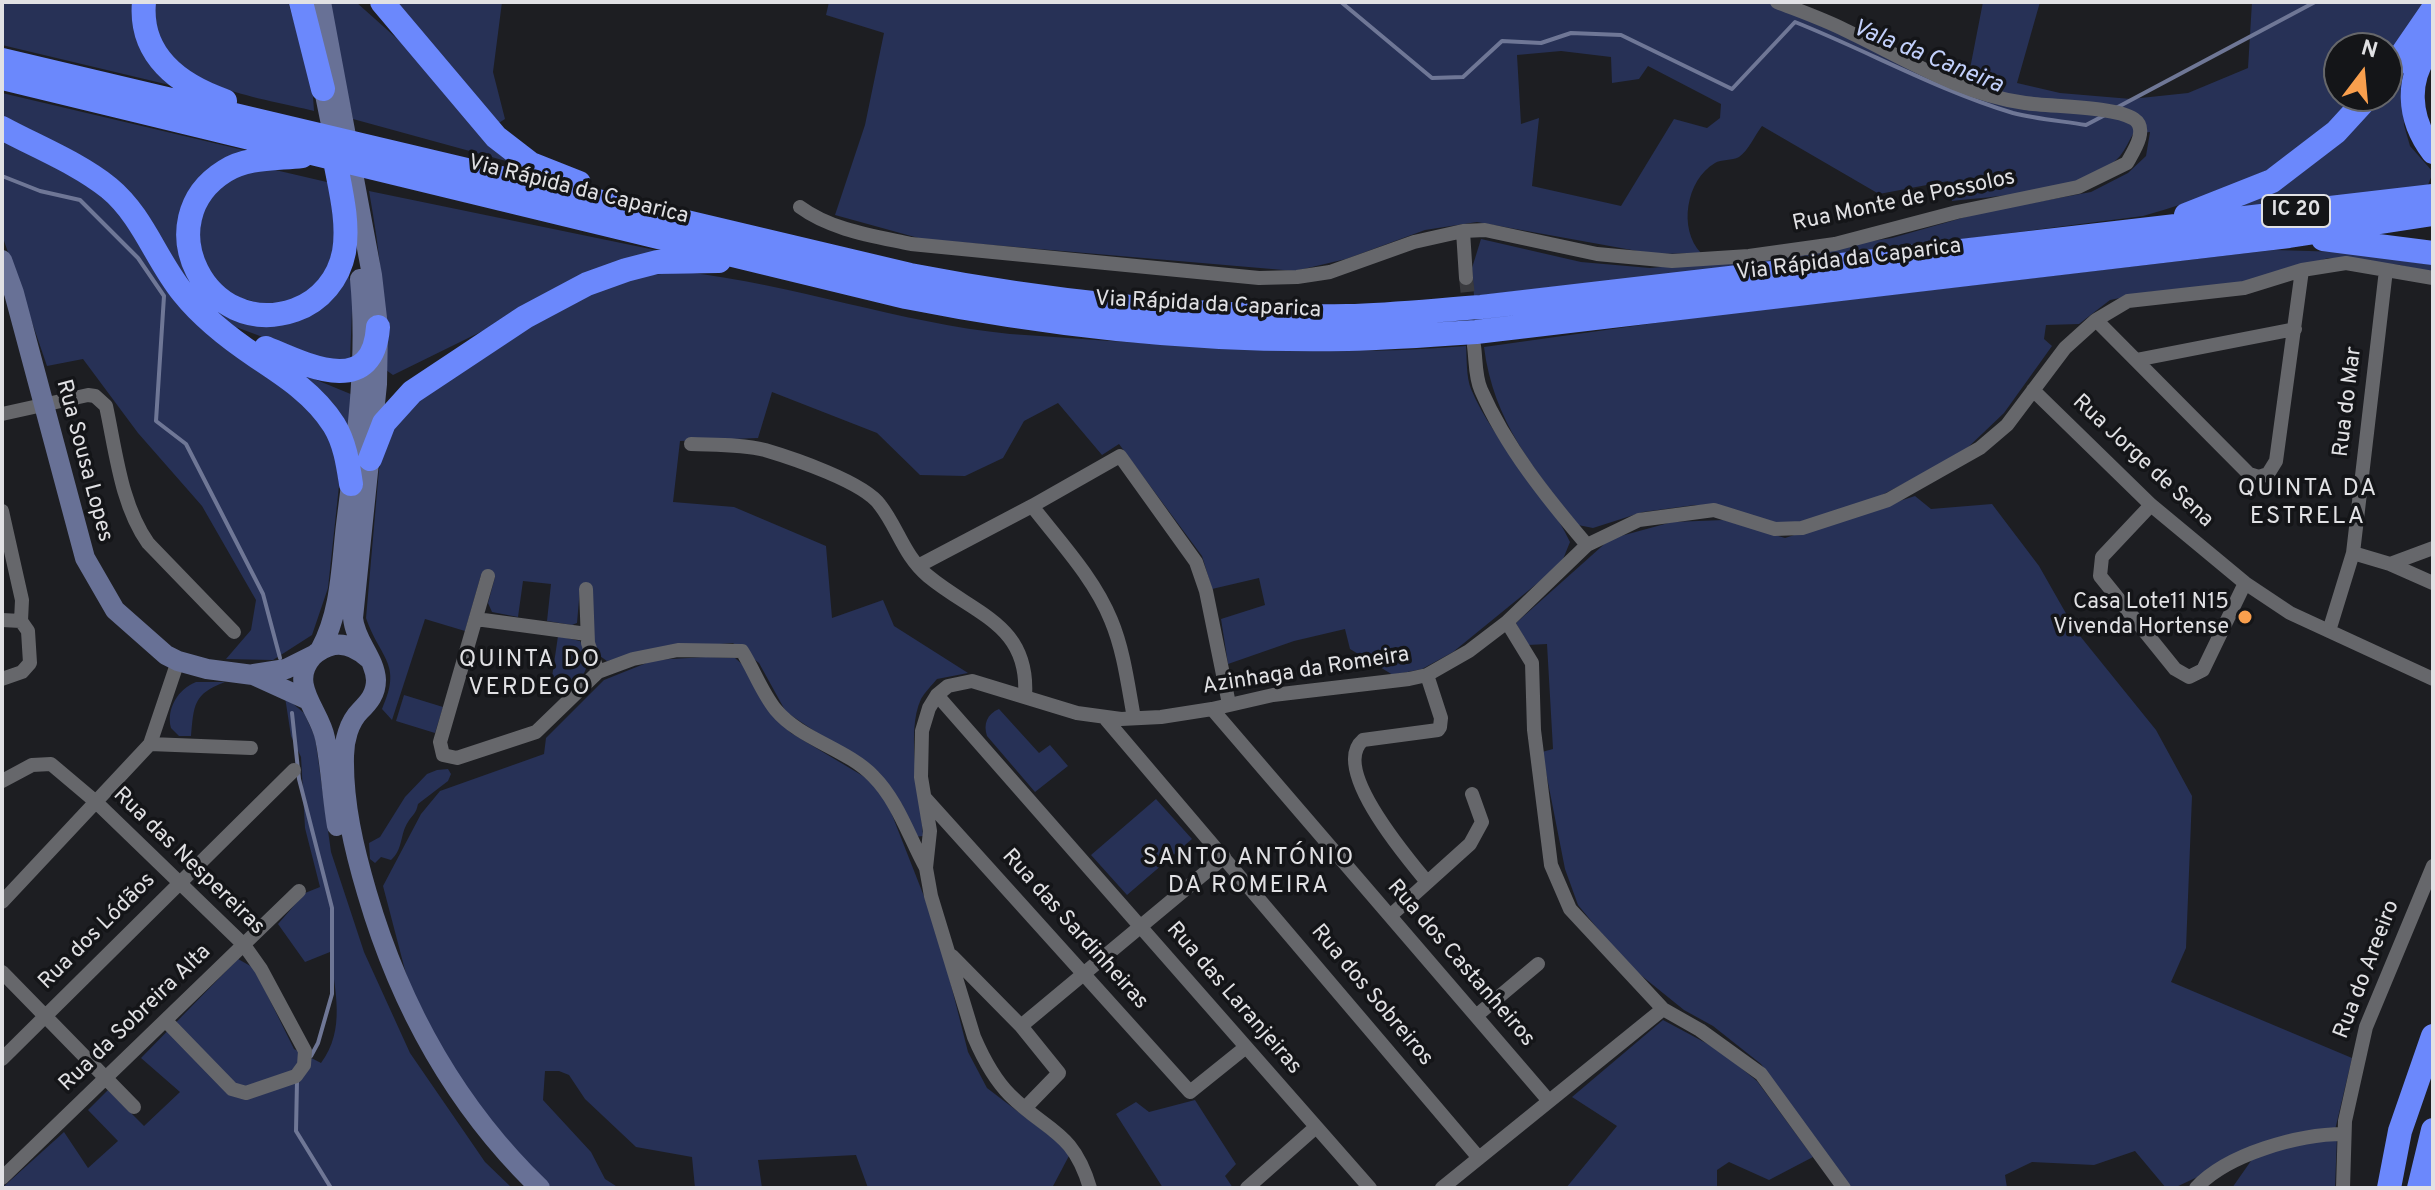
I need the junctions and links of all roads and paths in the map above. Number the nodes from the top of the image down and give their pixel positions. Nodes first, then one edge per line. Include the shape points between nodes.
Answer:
1 (144, 2) edge
2 (301, 2) edge
3 (309, 2) edge
4 (318, 2) edge
5 (382, 2) edge
6 (1777, 2) edge
7 (2433, 9) edge
8 (2433, 45) edge
9 (2403, 53) edge
10 (2, 60) edge
11 (2, 78) edge
12 (331, 102) junction
13 (2354, 112) edge
14 (2, 128) edge
15 (302, 130) junction
16 (2433, 152) edge
17 (324, 155) junction
18 (346, 186) junction
19 (2433, 196) edge
20 (800, 207) dead end
21 (656, 214) junction
22 (2433, 214) edge
23 (2158, 226) junction
24 (1463, 231) junction
25 (2289, 236) junction
26 (2433, 253) edge
27 (2, 260) edge
28 (747, 260) junction
29 (2302, 270) junction
30 (2386, 270) junction
31 (1466, 278) tunnel mouth
32 (2433, 278) edge
33 (8, 294) edge
34 (2096, 320) junction
35 (216, 326) junction
36 (378, 327) junction
37 (2295, 329) junction
38 (1474, 346) dead end
39 (2136, 360) junction
40 (362, 363) junction
41 (2033, 390) junction
42 (43, 404) junction
43 (2, 414) edge
44 (691, 444) dead end
45 (370, 459) junction
46 (351, 484) junction
47 (2151, 505) junction
48 (1032, 506) junction
49 (2, 511) edge
50 (1587, 545) junction
51 (2433, 548) edge
52 (2353, 553) junction
53 (2390, 564) junction
54 (918, 566) junction
55 (488, 576) dead end
56 (2245, 583) junction
57 (2433, 583) edge
58 (586, 589) dead end
59 (476, 619) junction
60 (2, 620) edge
61 (21, 621) junction
62 (1507, 622) junction
63 (2329, 631) junction
64 (234, 632) dead end
65 (587, 634) junction
66 (317, 653) junction
67 (368, 658) junction
68 (178, 661) junction
69 (598, 672) junction
70 (253, 675) junction
71 (1427, 675) junction
72 (2, 679) edge
73 (2433, 679) edge
74 (937, 695) junction
75 (1025, 697) junction
76 (310, 702) junction
77 (1229, 704) junction
78 (1212, 709) junction
79 (359, 712) junction
80 (1104, 717) junction
81 (1134, 718) junction
82 (150, 744) junction
83 (251, 748) dead end
84 (294, 770) dead end
85 (2, 781) edge
86 (1472, 794) dead end
87 (925, 797) junction
88 (96, 802) junction
89 (1224, 857) junction
90 (2433, 866) edge
91 (926, 868) junction
92 (1427, 882) junction
93 (179, 883) junction
94 (299, 891) dead end
95 (2, 902) edge
96 (1390, 916) junction
97 (1140, 927) junction
98 (244, 945) junction
99 (948, 952) junction
100 (1538, 964) dead end
101 (2, 972) edge
102 (1084, 974) junction
103 (1663, 1009) junction
104 (1476, 1016) junction
105 (44, 1017) junction
106 (166, 1021) junction
107 (1021, 1026) junction
108 (2433, 1036) edge
109 (1246, 1047) junction
110 (2, 1059) edge
111 (107, 1079) junction
112 (1549, 1101) junction
113 (134, 1107) dead end
114 (1026, 1107) junction
115 (1316, 1127) junction
116 (2433, 1130) edge
117 (2344, 1134) junction
118 (1479, 1158) junction
119 (2, 1178) edge
120 (529, 1188) edge
121 (540, 1188) edge
122 (1090, 1188) edge
123 (1247, 1188) edge
124 (1370, 1188) edge
125 (1442, 1188) edge
126 (1844, 1188) edge
127 (2196, 1188) edge
128 (2343, 1188) edge
129 (2389, 1188) edge
130 (2419, 1188) edge

1 - 15 highway via 145,31 167,70 214,97
2 - 12 highway
3 - 12 main road
4 - 12 main road
5 - 21 highway via 514,153
6 - 24 street, Rua Monte de Possolos via 1968,89 2021,103 2113,113 2133,119 2140,135 2127,163 2078,187 1835,244 1672,261 1597,254 1485,230
7 - 9 highway
8 - 16 highway via 2413,83 2412,104 2421,136
10 - 15 highway, Via Rápida da Caparica
11 - 17 highway, Via Rápida da Caparica
12 - 18 highway
13 - 23 highway via 2272,181
14 - 35 highway via 109,188 146,233 182,293
15 - 21 highway, Via Rápida da Caparica
17 - 18 highway via 255,160 225,171 205,190 191,219 188,245 209,291 234,309 260,316 282,314 313,301 333,279 343,255
17 - 28 highway, Via Rápida da Caparica
18 - 36 main road via 373,284
18 - 40 main road via 360,284
19 - 23 highway, Via Rápida da Caparica / IC 20
20 - 24 street, Rua Monte de Possolos via 859,233 911,244 1259,278 1330,272
21 - 23 highway, Via Rápida da Caparica via 992,291 1130,309 1286,316 1481,307
22 - 25 highway, Via Rápida da Caparica / IC 20
24 - 31 street
25 - 26 highway
25 - 28 highway, Via Rápida da Caparica via 1476,332 1348,339 1126,331 988,314
27 - 33 main road, Rua Sousa Lopes
28 - 45 highway via 657,262 587,284 525,317 412,392 384,423
29 - 30 street, Azinhaga da Romeira via 2346,263
29 - 34 street, Azinhaga da Romeira via 2244,288 2128,301
29 - 37 street
30 - 32 street, Azinhaga da Romeira
30 - 52 street, Rua do Mar
33 - 42 main road, Rua Sousa Lopes
34 - 39 street
34 - 41 street, Azinhaga da Romeira via 2065,348
35 - 40 highway via 309,367 341,372
35 - 46 highway via 311,397 335,426 347,454
36 - 40 highway via 374,349
36 - 45 main road
37 - 39 street
37 - 39 street via 2276,461 2259,477 2249,474
38 - 50 street via 1479,387 1507,437
40 - 46 main road
41 - 47 street, Rua Jorge de Sena
41 - 50 street, Azinhaga da Romeira via 2007,425 1980,448 1888,500 1802,528 1775,529 1714,510 1639,520
42 - 43 street
42 - 64 street via 88,395 106,406 137,527
42 - 68 main road, Rua Sousa Lopes via 85,558 115,610
44 - 54 street via 763,450 870,494
45 - 67 main road via 353,618
46 - 66 main road via 334,619
47 - 56 street, Rua Jorge de Sena
47 - 56 street via 2102,557 2100,576 2175,669 2189,677 2203,670
48 - 54 street
48 - 77 street via 1120,456 1196,562
48 - 81 street via 1077,563 1111,620
49 - 61 street via 22,600
50 - 62 street, Azinhaga da Romeira
51 - 53 street
52 - 53 street
52 - 63 street, Rua do Mar
53 - 57 street
54 - 75 street via 1008,632 1024,663
55 - 59 street
56 - 63 street, Rua Jorge de Sena
58 - 65 street
59 - 65 street
59 - 69 street via 440,742 443,755 457,758 536,732
60 - 61 street
61 - 72 street via 28,631 30,663
62 - 71 street, Azinhaga da Romeira
62 - 103 street via 1532,663 1534,730 1551,865 1570,909
63 - 73 street, Rua Jorge de Sena
65 - 69 street
66 - 67 main road via 345,645
66 - 70 main road, Rua Sousa Lopes via 286,669
66 - 76 main road via 307,663 303,679
67 - 79 main road via 375,690
68 - 70 main road, Rua Sousa Lopes
68 - 82 street
69 - 91 street via 663,652 742,651 777,711 852,759 880,784
70 - 76 main road, Rua Sousa Lopes
71 - 77 street, Azinhaga da Romeira
71 - 92 street via 1441,718 1438,730 1363,740 1354,754 1372,808
74 - 75 street, Azinhaga da Romeira via 948,686 972,681
74 - 87 street via 922,731
74 - 97 street, Rua das Laranjeiras
75 - 80 street, Azinhaga da Romeira
76 - 79 main road via 334,717
76 - 120 main road via 324,734 347,864 398,1004 476,1130
77 - 78 street, Azinhaga da Romeira
78 - 81 street, Azinhaga da Romeira
78 - 96 street, Rua dos Castanheiros
79 - 121 main road via 345,748 349,824 394,975 442,1068
80 - 81 street, Azinhaga da Romeira
80 - 89 street, Rua dos Sobreiros
82 - 83 street
82 - 88 street
84 - 93 street, Rua dos Lódãos
85 - 88 street, Rua das Nespereiras via 32,765 51,764
86 - 92 street via 1482,817 1479,830
87 - 91 street via 930,831
87 - 102 street, Rua das Sardinheiras
88 - 93 street, Rua das Nespereiras
88 - 95 street
89 - 97 street
89 - 118 street, Rua dos Sobreiros
90 - 117 street, Rua do Areeiro via 2366,1027
91 - 99 street
92 - 96 street
93 - 98 street, Rua das Nespereiras
93 - 105 street, Rua dos Lódãos
94 - 98 street, Rua da Sobreira Alta
96 - 104 street, Rua dos Castanheiros
97 - 102 street
97 - 109 street, Rua das Laranjeiras
98 - 106 street, Rua da Sobreira Alta
98 - 106 street, Rua das Nespereiras via 305,1051 298,1074 250,1093 235,1091
99 - 107 street
99 - 114 street via 983,1057 999,1082
100 - 104 street
101 - 105 street
102 - 107 street
102 - 109 street, Rua das Sardinheiras via 1190,1092
103 - 112 street
103 - 126 street via 1761,1074
104 - 112 street, Rua dos Castanheiros
105 - 110 street, Rua dos Lódãos
105 - 111 street
106 - 111 street, Rua da Sobreira Alta
107 - 114 street via 1059,1073
108 - 129 highway via 2400,1131
109 - 115 street, Rua das Laranjeiras
111 - 113 street
111 - 119 street, Rua da Sobreira Alta
112 - 118 street
114 - 122 street via 1071,1146
115 - 123 street
115 - 124 street, Rua das Laranjeiras
116 - 130 highway
117 - 127 street via 2278,1143 2223,1168
117 - 128 street, Rua do Areeiro
118 - 125 street

